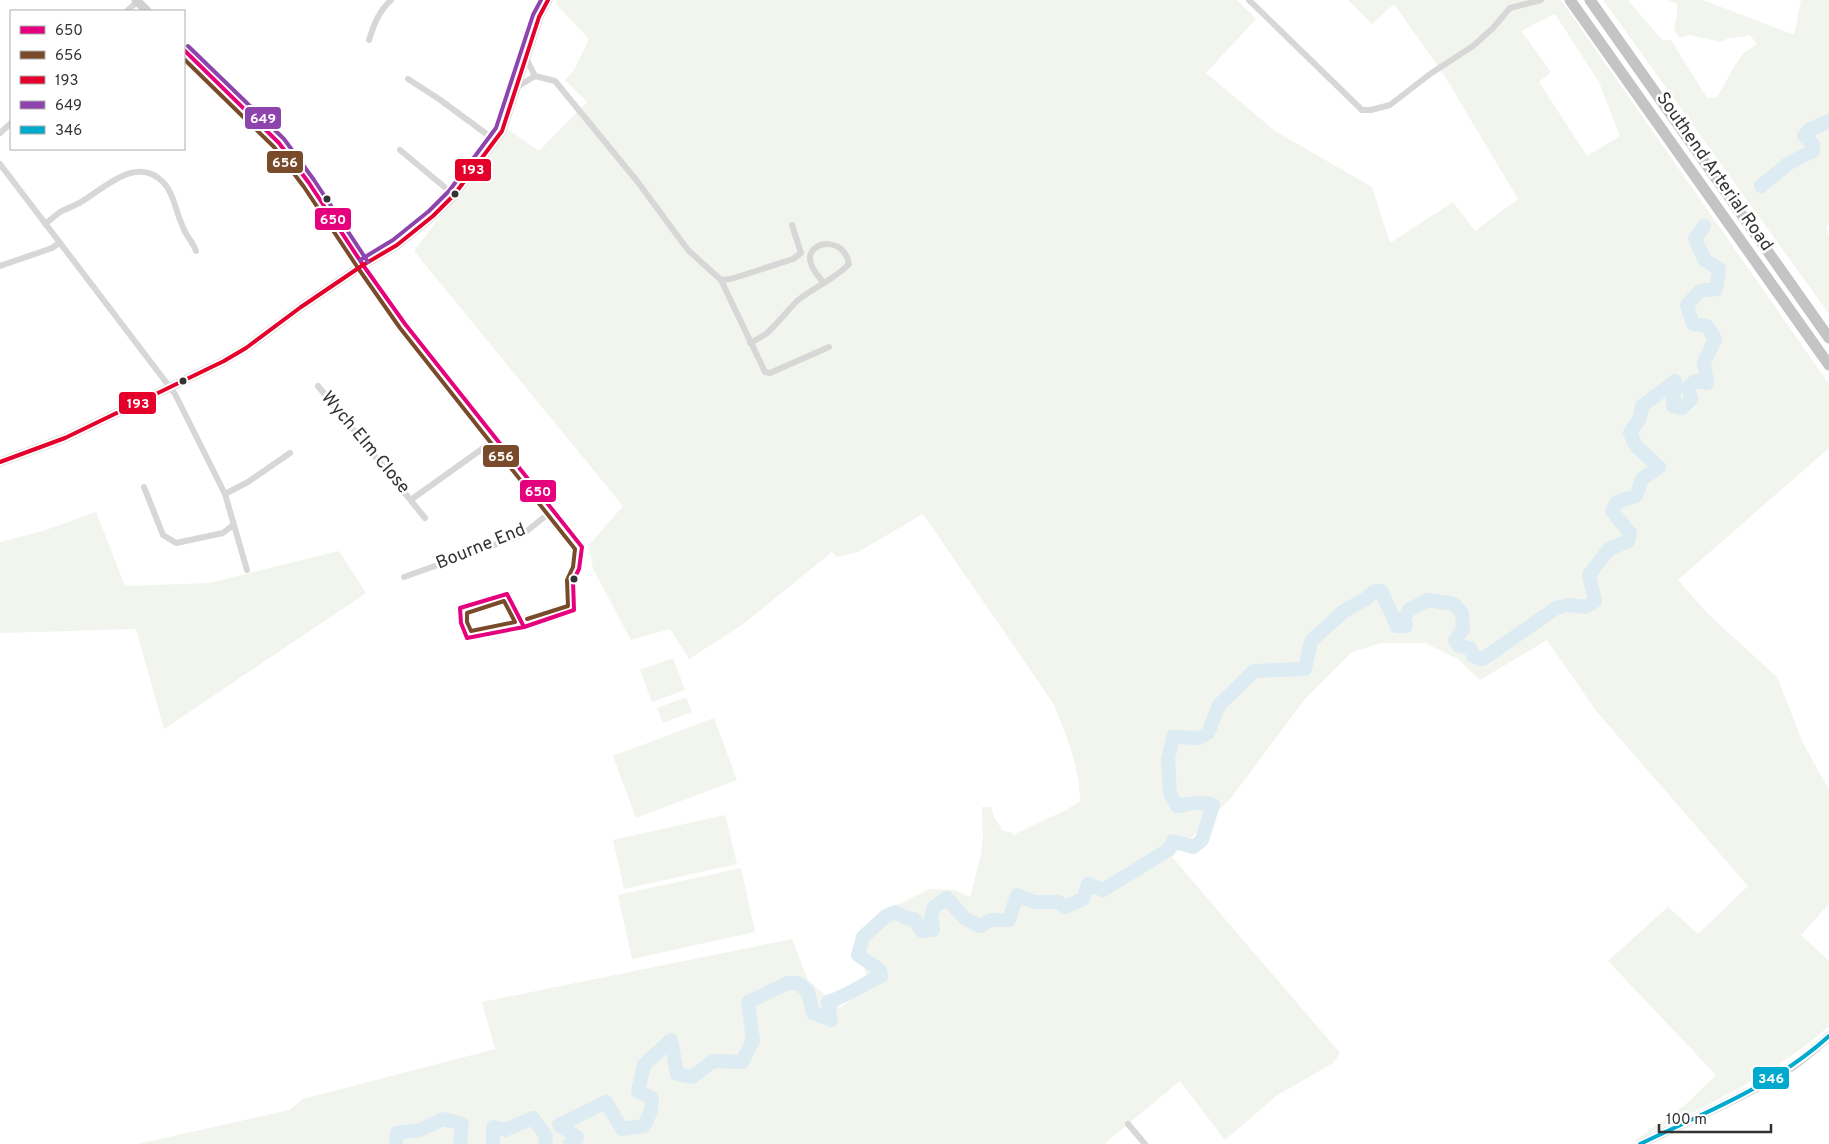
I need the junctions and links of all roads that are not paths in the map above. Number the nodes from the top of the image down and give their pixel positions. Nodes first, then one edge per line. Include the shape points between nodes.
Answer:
1 (137, 0) edge
2 (392, 0) edge
3 (548, 0) edge
4 (1249, 0) edge
5 (1541, 0) edge
6 (1570, 0) edge
7 (1590, 0) edge
8 (128, 10) edge
9 (146, 10) edge
10 (369, 40) dead end
11 (185, 51) edge
12 (526, 58) junction
13 (535, 76) junction
14 (408, 79) dead end
15 (517, 87) junction
16 (10, 123) edge
17 (0, 133) edge
18 (496, 141) junction
19 (400, 150) dead end
20 (0, 164) edge
21 (454, 195) junction
22 (45, 224) junction
23 (792, 225) dead end
24 (59, 243) junction
25 (196, 251) dead end
26 (362, 265) junction
27 (0, 266) edge
28 (721, 280) junction
29 (824, 282) junction
30 (1812, 314) junction
31 (1829, 332) edge
32 (1829, 338) edge
33 (750, 343) junction
34 (829, 347) dead end
35 (1829, 364) edge
36 (318, 386) dead end
37 (169, 388) junction
38 (496, 439) junction
39 (290, 453) dead end
40 (0, 462) edge
41 (144, 487) dead end
42 (224, 494) junction
43 (412, 500) junction
44 (553, 510) junction
45 (425, 518) dead end
46 (233, 524) junction
47 (247, 570) dead end
48 (404, 577) dead end
49 (573, 581) dead end
50 (1829, 1036) edge
51 (1128, 1124) dead end
52 (1645, 1143) edge
53 (1145, 1144) edge

1 - 8 street
1 - 9 street
2 - 10 street via 384,6 374,23
3 - 12 street
4 - 5 street via 1362,110 1372,110 1390,105 1473,46 1510,8
6 - 35 highway, Southend Arterial Road
7 - 30 highway, Southend Arterial Road
11 - 26 street via 279,143
12 - 13 street
12 - 15 street
13 - 15 street
13 - 28 street via 555,81 637,181 688,250
14 - 18 street
15 - 18 street
16 - 17 street
18 - 21 street
19 - 21 street
20 - 22 street
21 - 26 street via 397,245
22 - 24 street
22 - 25 street via 121,176 147,172 169,189 183,229
23 - 28 street via 801,253 793,259
24 - 27 street
24 - 37 street
26 - 37 street via 246,348
26 - 38 street
28 - 33 street
29 - 29 street via 841,273 848,264 847,254 829,243 818,246 810,258 815,272
29 - 33 street via 797,301 766,333
30 - 31 highway
30 - 32 highway, Southend Arterial Road
33 - 34 street via 765,372 770,373
36 - 43 street, Wych Elm Close
37 - 40 street via 65,438
37 - 42 street via 175,394
38 - 43 street, Wych Elm Close
38 - 44 street
39 - 42 street
41 - 46 street via 163,535 176,543 223,533
42 - 46 street
43 - 45 street, Wych Elm Close
44 - 48 street, Bourne End via 522,535
44 - 49 street via 582,547 579,569
46 - 47 street
50 - 52 street via 1781,1074
51 - 53 street

